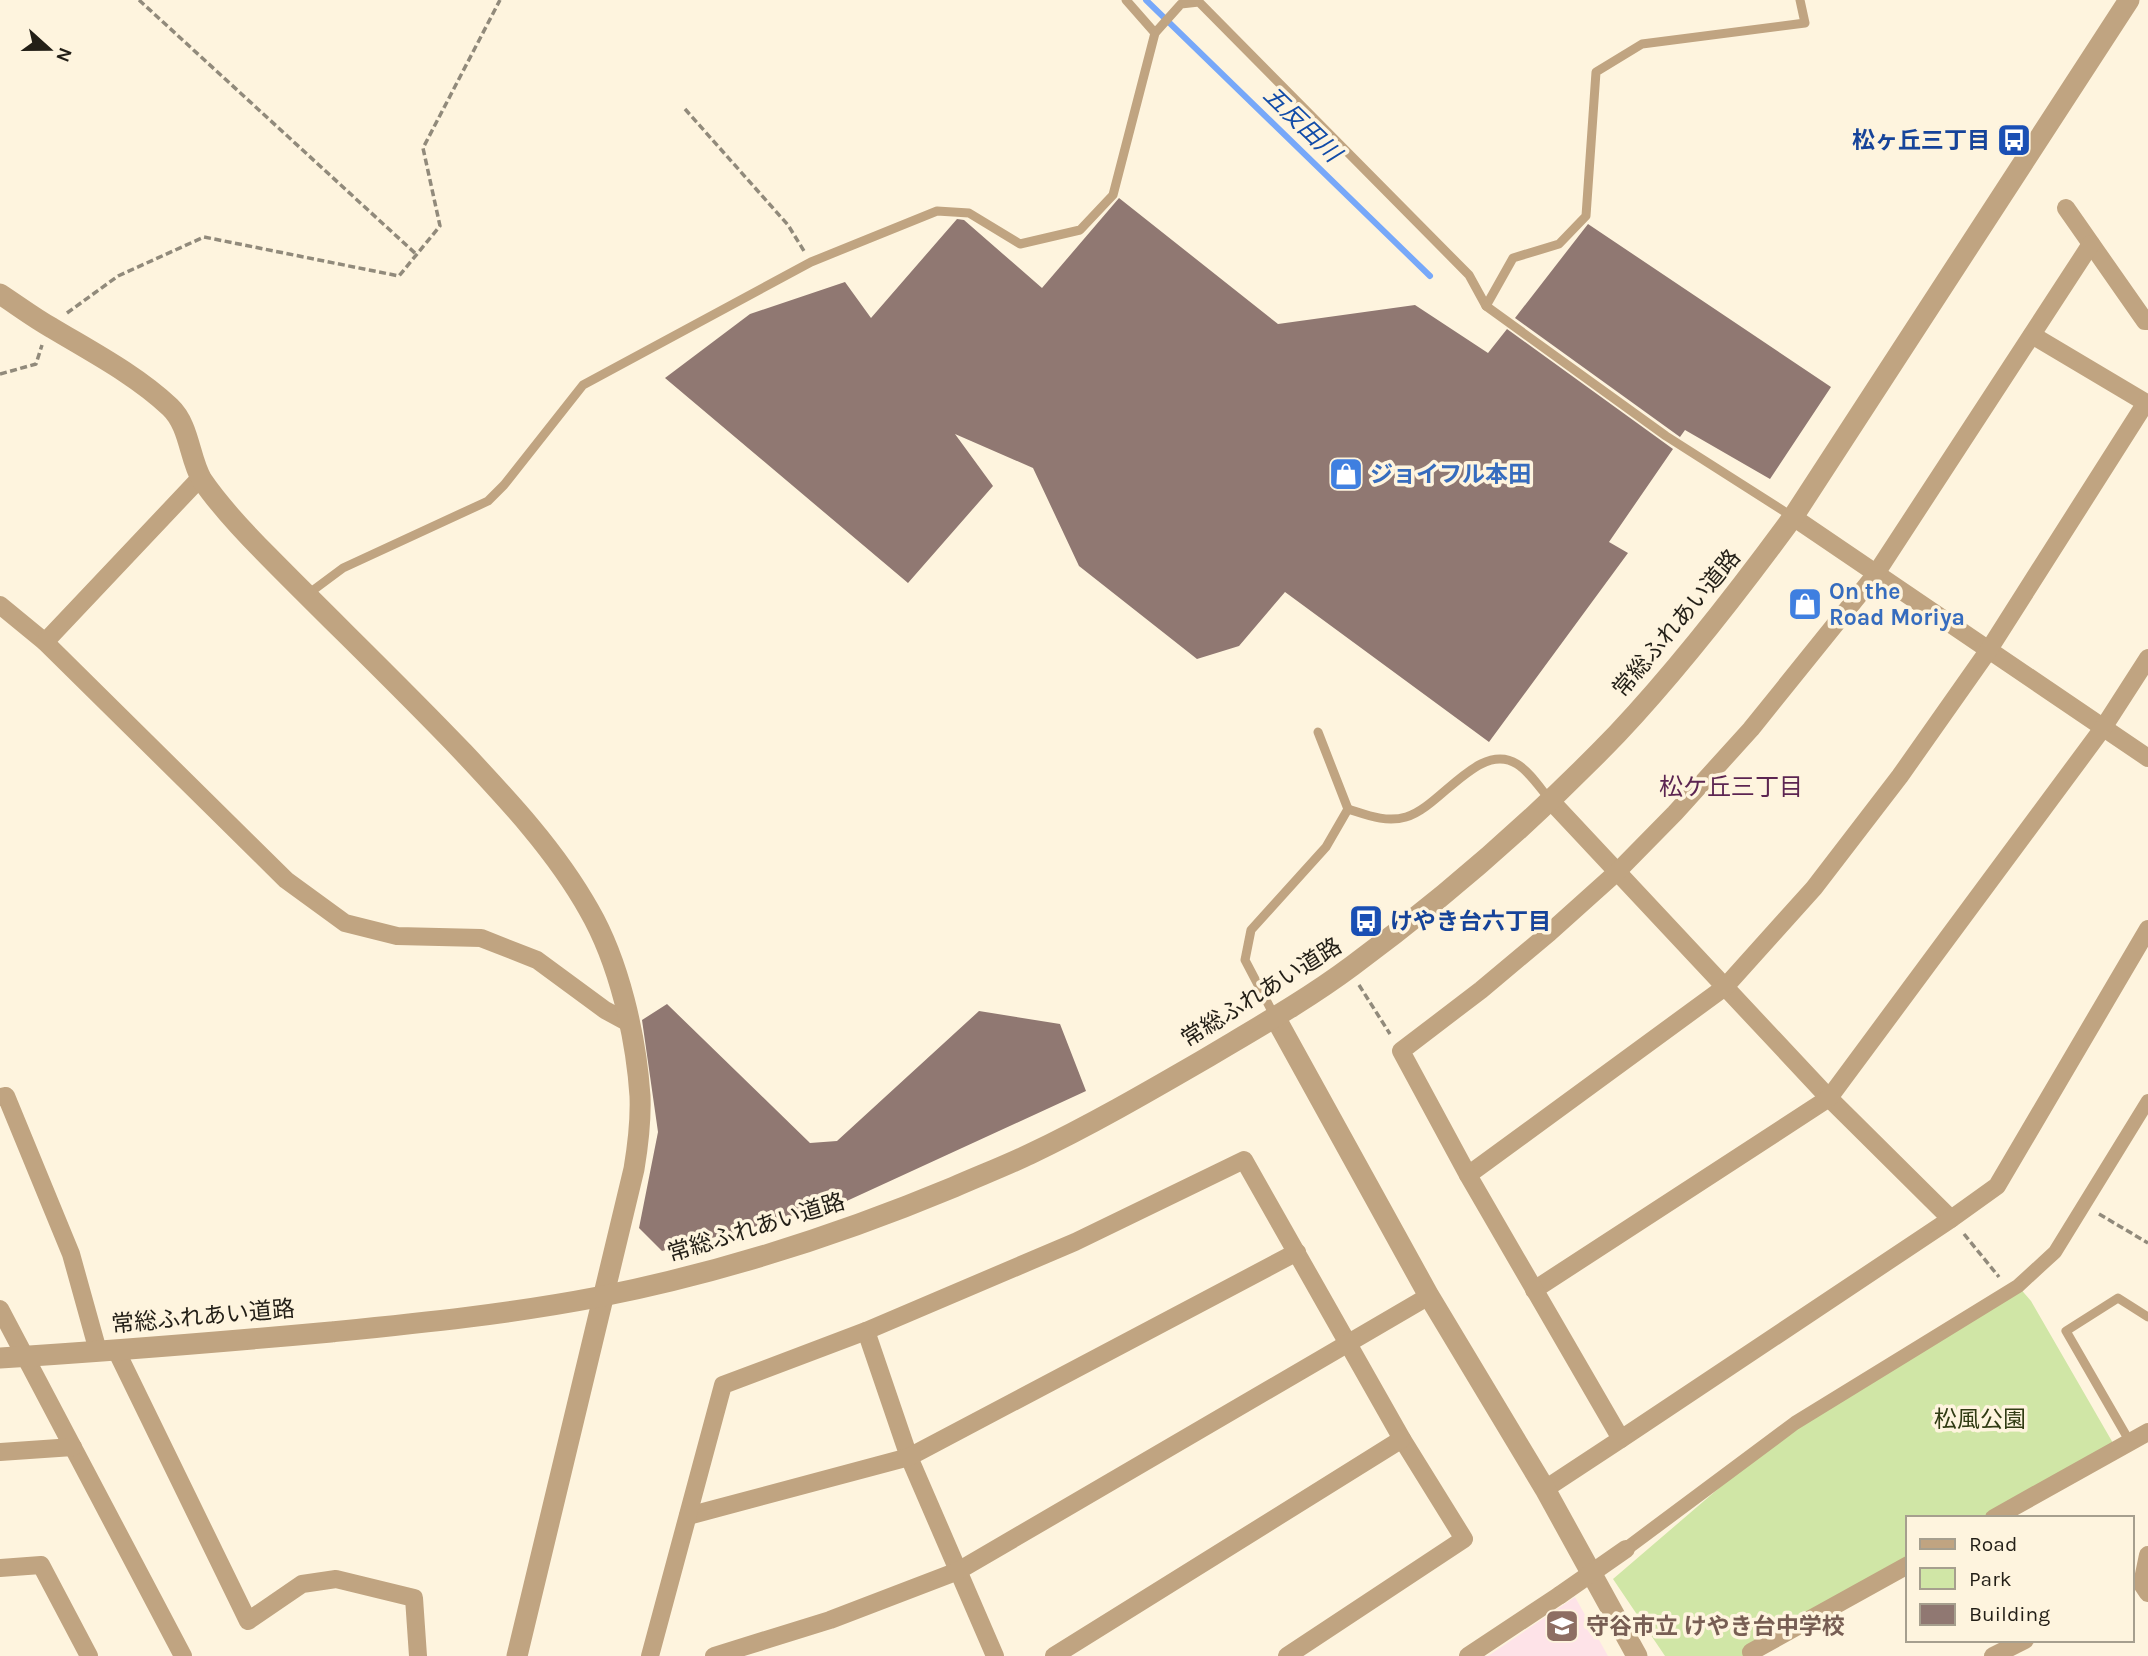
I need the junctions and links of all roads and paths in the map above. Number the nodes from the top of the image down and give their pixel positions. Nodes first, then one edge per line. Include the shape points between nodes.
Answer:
1 (139, 0) edge
2 (500, 0) edge
3 (1126, 0) edge
4 (1800, 0) edge
5 (2129, 0) edge
6 (1155, 33) junction
7 (685, 109) dead end
8 (2066, 208) dead end
9 (2091, 244) junction
10 (416, 254) junction
11 (811, 262) junction
12 (0, 294) edge
13 (1486, 306) junction
14 (2148, 321) edge
15 (48, 326) junction
16 (2032, 335) junction
17 (0, 374) edge
18 (2146, 404) edge
19 (201, 477) junction
20 (1793, 517) junction
21 (1875, 575) junction
22 (306, 595) junction
23 (0, 605) edge
24 (45, 642) junction
25 (1988, 650) junction
26 (2148, 658) edge
27 (2103, 728) junction
28 (1318, 732) dead end
29 (2148, 758) edge
30 (1550, 800) junction
31 (1348, 809) junction
32 (1617, 872) junction
33 (2148, 929) edge
34 (1349, 969) junction
35 (1725, 987) junction
36 (1275, 1017) junction
37 (629, 1023) junction
38 (1401, 1051) junction
39 (0, 1097) edge
40 (1829, 1098) junction
41 (2148, 1101) edge
42 (1468, 1175) junction
43 (2084, 1205) junction
44 (1951, 1219) junction
45 (2148, 1243) edge
46 (1297, 1252) junction
47 (1534, 1290) junction
48 (2011, 1291) junction
49 (604, 1296) junction
50 (1429, 1296) junction
51 (0, 1309) edge
52 (2148, 1317) edge
53 (866, 1331) junction
54 (1348, 1342) junction
55 (107, 1351) junction
56 (24, 1357) junction
57 (0, 1358) edge
58 (2148, 1432) edge
59 (1402, 1439) junction
60 (1621, 1439) junction
61 (2130, 1442) junction
62 (73, 1447) junction
63 (0, 1452) edge
64 (909, 1457) junction
65 (1545, 1489) junction
66 (688, 1516) junction
67 (1998, 1516) edge
68 (1626, 1549) joint
69 (2148, 1555) edge
70 (1906, 1566) edge
71 (0, 1568) edge
72 (958, 1571) junction
73 (2143, 1587) edge
74 (2021, 1642) edge
75 (89, 1656) edge
76 (183, 1656) edge
77 (418, 1656) edge
78 (517, 1656) edge
79 (650, 1656) edge
80 (714, 1656) edge
81 (995, 1656) edge
82 (1055, 1656) edge
83 (1287, 1656) edge
84 (1468, 1656) edge
85 (1637, 1656) edge
86 (1753, 1656) edge
87 (1993, 1656) edge

1 - 10 path
2 - 10 path via 423,148 440,226
3 - 6 lane
4 - 13 lane via 1805,23 1642,44 1597,72 1586,216 1559,244 1513,258
5 - 20 street, 常総ふれあい道路
6 - 11 lane via 1113,195 1080,230 1020,244 969,213 937,211
6 - 13 lane via 1181,4 1199,2 1469,275
7 - 11 path via 788,225
8 - 9 street
9 - 14 street
9 - 16 street
10 - 15 path via 399,276 204,237 118,276
11 - 22 lane via 583,385 488,501 343,568
12 - 15 street
13 - 20 lane via 1666,436
15 - 17 path via 36,364
15 - 19 street via 119,368 172,409
16 - 18 street
16 - 21 street
18 - 25 street
19 - 22 street via 227,513
19 - 24 street
20 - 21 street
20 - 30 street, 常総ふれあい道路 via 1676,667
21 - 25 street
21 - 32 street via 1751,729
22 - 37 street via 496,787 563,868 613,962
23 - 24 street
24 - 37 street via 286,880 345,923 397,936 481,938 537,960
25 - 27 street
25 - 35 street via 1814,888
26 - 27 street
27 - 29 street
27 - 40 street
28 - 31 lane
30 - 31 lane via 1514,762 1493,758 1407,817 1384,820
30 - 32 street
30 - 34 street, 常総ふれあい道路
31 - 36 lane via 1326,847 1251,930 1247,968
32 - 35 street
32 - 38 street via 1501,974
33 - 44 street via 1997,1186
34 - 36 street, 常総ふれあい道路
34 - 38 path
35 - 40 street
35 - 42 street
36 - 49 street, 常総ふれあい道路 via 1145,1094 1028,1155 919,1201 796,1247
36 - 50 street
37 - 49 street via 640,1096 638,1143
38 - 42 street
39 - 55 street via 6,1096
40 - 44 street
40 - 47 street
41 - 43 street
42 - 47 street
43 - 45 path
43 - 48 street via 2055,1252
44 - 48 path
44 - 60 street
46 - 53 street via 1244,1160 1075,1242
46 - 54 street
46 - 64 street
47 - 60 street
48 - 68 street via 1795,1423
49 - 55 street, 常総ふれあい道路 via 418,1324
49 - 78 street
50 - 54 street
50 - 65 street
51 - 56 street
52 - 61 lane via 2118,1298 2066,1331
53 - 64 street
53 - 66 street via 723,1385
54 - 59 street
54 - 72 street
55 - 56 street, 常総ふれあい道路
55 - 77 street via 248,1621 302,1584 336,1579 414,1598
56 - 57 street, 常総ふれあい道路
56 - 62 street
58 - 61 street
59 - 82 street
59 - 83 street via 1464,1539
60 - 65 street
61 - 67 street
62 - 63 street
62 - 76 street
64 - 66 street
64 - 72 street
65 - 85 street
66 - 79 street
68 - 84 street, bridge
69 - 73 street
70 - 86 street via 1751,1652
71 - 75 street via 41,1565
72 - 80 street via 830,1620
72 - 81 street
74 - 87 street

